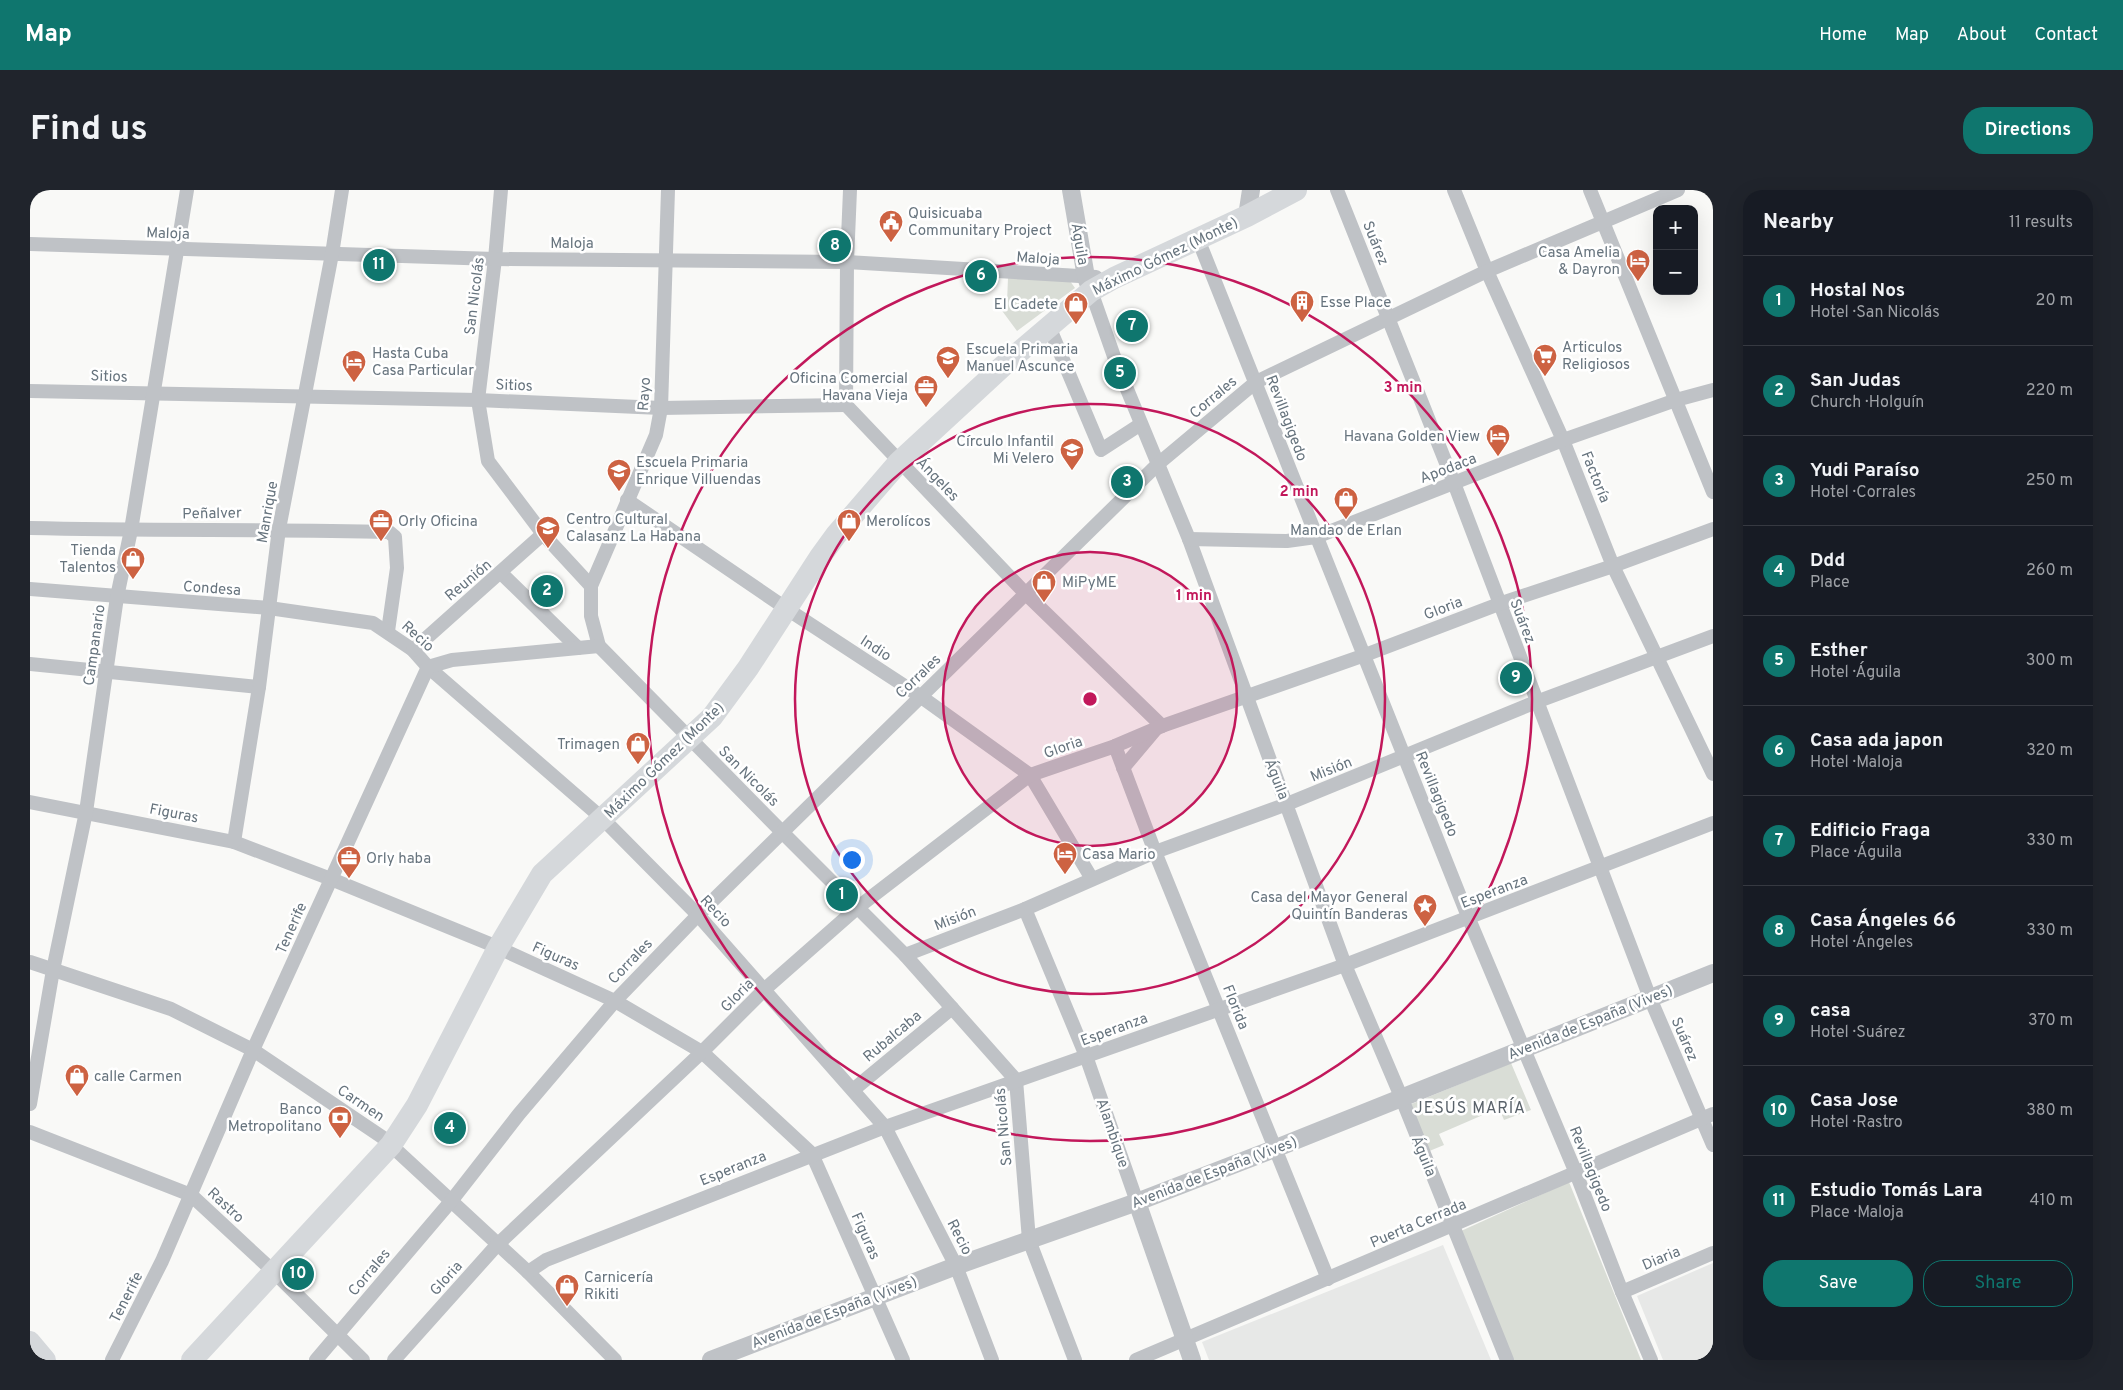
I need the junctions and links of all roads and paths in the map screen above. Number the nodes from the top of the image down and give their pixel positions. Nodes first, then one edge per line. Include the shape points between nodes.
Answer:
1 (187, 190) edge
2 (342, 190) edge
3 (501, 190) edge
4 (668, 190) edge
5 (850, 190) edge
6 (1071, 190) edge
7 (1286, 190) edge
8 (1296, 190) edge
9 (1337, 190) edge
10 (1454, 190) edge
11 (1590, 190) edge
12 (1678, 190) edge
13 (1254, 204) edge
14 (1603, 223) junction
15 (1198, 239) junction
16 (30, 244) edge
17 (177, 250) junction
18 (332, 254) junction
19 (495, 259) junction
20 (665, 260) junction
21 (847, 262) junction
22 (1487, 271) junction
23 (1088, 284) junction
24 (1389, 318) junction
25 (1050, 325) junction
26 (1256, 382) junction
27 (1713, 390) edge
28 (30, 391) edge
29 (152, 394) junction
30 (305, 395) junction
31 (478, 400) junction
32 (1676, 400) junction
33 (846, 405) junction
34 (661, 408) junction
35 (1141, 424) junction
36 (1563, 440) junction
37 (899, 462) junction
38 (1158, 464) junction
39 (1454, 483) junction
40 (1713, 492) edge
41 (627, 500) junction
42 (30, 528) edge
43 (279, 529) junction
44 (1713, 529) edge
45 (132, 530) junction
46 (394, 534) joint
47 (543, 534) junction
48 (1316, 537) junction
49 (1189, 539) junction
50 (1614, 566) junction
51 (501, 573) junction
52 (591, 586) junction
53 (30, 589) edge
54 (1026, 594) junction
55 (117, 597) junction
56 (1499, 604) junction
57 (269, 608) junction
58 (787, 609) junction
59 (388, 632) junction
60 (1713, 636) edge
61 (600, 646) junction
62 (578, 648) junction
63 (413, 650) junction
64 (1365, 655) junction
65 (1657, 656) junction
66 (30, 664) edge
67 (428, 667) junction
68 (106, 672) junction
69 (259, 687) junction
70 (920, 696) junction
71 (1246, 696) junction
72 (1536, 702) junction
73 (1159, 726) junction
74 (690, 739) junction
75 (1115, 746) junction
76 (1404, 756) junction
77 (1123, 768) junction
78 (1713, 774) edge
79 (1030, 776) junction
80 (30, 802) edge
81 (1287, 804) junction
82 (86, 812) junction
83 (604, 819) junction
84 (1713, 823) edge
85 (783, 833) junction
86 (234, 842) junction
87 (1155, 852) junction
88 (1600, 868) junction
89 (331, 879) junction
90 (1092, 879) junction
91 (857, 908) junction
92 (1025, 908) junction
93 (698, 915) junction
94 (1469, 919) junction
95 (498, 948) junction
96 (905, 955) junction
97 (30, 962) edge
98 (1345, 965) junction
99 (53, 970) junction
100 (1713, 973) edge
101 (765, 989) junction
102 (1650, 998) junction
103 (615, 1000) junction
104 (952, 1008) junction
105 (1220, 1008) junction
106 (1523, 1049) junction
107 (253, 1050) junction
108 (702, 1052) junction
109 (1086, 1056) junction
110 (1016, 1080) junction
111 (853, 1090) junction
112 (1402, 1099) junction
113 (30, 1104) edge
114 (1708, 1117) edge
115 (885, 1127) junction
116 (30, 1132) edge
117 (391, 1145) junction
118 (1713, 1145) edge
119 (1274, 1149) junction
120 (812, 1154) junction
121 (1576, 1173) junction
122 (191, 1194) junction
123 (452, 1200) junction
124 (1136, 1202) junction
125 (1452, 1226) junction
126 (1030, 1240) junction
127 (497, 1245) junction
128 (1713, 1253) edge
129 (956, 1266) junction
130 (274, 1272) junction
131 (528, 1272) junction
132 (1328, 1278) junction
133 (1622, 1292) junction
134 (875, 1296) junction
135 (337, 1335) junction
136 (1185, 1340) junction
137 (30, 1341) edge
138 (46, 1360) edge
139 (112, 1360) edge
140 (192, 1360) edge
141 (316, 1360) edge
142 (363, 1360) edge
143 (394, 1360) edge
144 (615, 1360) edge
145 (711, 1360) edge
146 (903, 1360) edge
147 (992, 1360) edge
148 (1075, 1360) edge
149 (1136, 1360) edge
150 (1192, 1360) edge
151 (1507, 1360) edge
152 (1651, 1360) edge

1 - 17 street, Campanario
2 - 18 street, Manrique
3 - 19 street, San Nicolás
4 - 20 street, Rayo
5 - 21 street
6 - 23 street, Águila
7 - 13 main road, Máximo Gómez (Monte)
8 - 13 main road, Máximo Gómez (Monte)
9 - 24 street, Suárez
10 - 22 street, Factoría
11 - 14 street
12 - 14 street, Corrales
13 - 15 main road, Máximo Gómez (Monte)
14 - 22 street, Corrales
14 - 32 street
15 - 23 main road, Máximo Gómez (Monte) via 1114,278
15 - 26 street, Revillagigedo
16 - 17 street, Maloja
17 - 18 street, Maloja
17 - 29 street, Campanario
18 - 19 street, Maloja
18 - 30 street, Manrique
19 - 20 street, Maloja
19 - 31 street, San Nicolás
20 - 21 street, Maloja
20 - 34 street, Rayo
21 - 23 street, Maloja
21 - 33 street
22 - 24 street, Corrales
22 - 36 street, Factoría
23 - 25 main road, Máximo Gómez (Monte)
23 - 35 street, Águila
24 - 26 street, Corrales
24 - 39 street, Suárez
25 - 35 street via 1101,450
25 - 37 main road, Máximo Gómez (Monte)
26 - 38 street, Corrales
26 - 48 street, Revillagigedo
27 - 32 street, Apodaca
28 - 29 street, Sitios
29 - 30 street, Sitios
29 - 45 street, Campanario
30 - 31 street, Sitios
30 - 43 street, Manrique
31 - 34 street, Sitios
31 - 47 street, San Nicolás via 488,461
32 - 36 street, Apodaca
32 - 40 street
33 - 34 street, Sitios
33 - 37 street, Ángeles
34 - 41 street, Rayo via 656,435
35 - 38 street, Águila
36 - 39 street, Apodaca
36 - 50 street, Factoría
37 - 54 street, Ángeles
37 - 58 main road, Máximo Gómez (Monte) via 836,535
38 - 49 street, Águila
38 - 54 street, Corrales
39 - 48 street, Apodaca
39 - 56 street, Suárez
41 - 52 street, Rayo
41 - 58 street, Indio
42 - 45 street, Peñalver
43 - 45 street, Peñalver
43 - 46 street, Peñalver
43 - 57 street, Manrique
44 - 50 street, Gloria
45 - 55 street, Campanario
46 - 59 street, Recio via 398,568
47 - 51 street, Reunión
47 - 52 street, San Nicolás
48 - 49 street, Apodaca via 1286,541
48 - 64 street, Revillagigedo
49 - 71 street, Águila
50 - 56 street, Gloria
50 - 65 street, Factoría
51 - 62 street
51 - 63 street, Reunión
52 - 61 street, San Nicolás via 591,616
53 - 55 street, Condesa
54 - 70 street, Corrales
54 - 73 street, Ángeles
55 - 57 street, Condesa
55 - 68 street, Campanario
56 - 64 street, Gloria
56 - 72 street, Suárez
57 - 59 street, Condesa via 373,623
57 - 69 street, Manrique
58 - 70 street, Indio
58 - 74 main road, Máximo Gómez (Monte) via 722,705
59 - 63 street, Recio
60 - 65 street, Misión
61 - 62 street
61 - 74 street, San Nicolás
62 - 67 street via 452,660
63 - 67 street, Recio
64 - 71 street, Gloria
64 - 76 street, Revillagigedo
65 - 72 street, Misión
65 - 78 street, Factoría
66 - 68 street
67 - 83 street, Recio
67 - 89 street, Tenerife
68 - 69 street
68 - 82 street, Campanario
69 - 86 street, Manrique
70 - 79 street, Indio
70 - 85 street, Corrales
71 - 73 street, Gloria
71 - 81 street, Águila
72 - 76 street, Misión
72 - 88 street, Suárez
73 - 75 street, Gloria
73 - 77 street
74 - 83 main road, Máximo Gómez (Monte)
74 - 85 street, San Nicolás
75 - 77 street, Florida
75 - 79 street, Gloria
76 - 81 street, Misión
76 - 94 street, Revillagigedo
77 - 87 street, Florida
79 - 90 street, Indio
79 - 91 street, Gloria
80 - 82 street, Figuras
81 - 87 street, Misión
81 - 98 street, Águila
82 - 86 street, Figuras
82 - 99 street, Campanario
83 - 93 street, Recio
83 - 95 main road, Máximo Gómez (Monte) via 542,874
84 - 88 street, Esperanza
85 - 91 street, San Nicolás
85 - 93 street, Corrales
86 - 89 street, Figuras
87 - 90 street, Misión
87 - 105 street, Florida
88 - 94 street, Esperanza
88 - 102 street, Suárez
89 - 95 street, Figuras
89 - 107 street, Tenerife
90 - 92 street, Misión
91 - 96 street, San Nicolás
91 - 101 street, Gloria
92 - 96 street, Misión
92 - 109 street, Alambique
93 - 101 street, Recio
93 - 103 street, Corrales
94 - 98 street, Esperanza
94 - 106 street, Revillagigedo
95 - 103 street, Figuras
95 - 117 main road, Máximo Gómez (Monte) via 432,1077
96 - 104 street, San Nicolás
97 - 99 street, Carmen
98 - 105 street, Esperanza
98 - 112 street, Águila
99 - 107 street, Carmen via 172,1009
99 - 113 street, Campanario
100 - 102 street, Avenida de España (Vives)
101 - 108 street, Gloria
101 - 111 street, Recio
102 - 106 street, Avenida de España (Vives)
102 - 114 street, Suárez
103 - 108 street, Figuras
103 - 123 street, Corrales
104 - 110 street, San Nicolás
104 - 111 street, Rubalcaba
105 - 109 street, Esperanza
105 - 119 street, Florida
106 - 112 street, Avenida de España (Vives)
106 - 121 street, Revillagigedo
107 - 117 street, Carmen
107 - 122 street, Tenerife
108 - 120 street, Figuras
108 - 127 street, Gloria
109 - 110 street, Esperanza
109 - 124 street, Alambique
110 - 115 street, Esperanza
110 - 126 street, San Nicolás
111 - 115 street, Recio
112 - 119 street, Avenida de España (Vives)
112 - 125 street, Águila
114 - 118 street, Suárez
114 - 121 street, Puerta Cerrada
115 - 120 street, Esperanza
115 - 129 street, Recio
116 - 122 street, Rastro
117 - 123 street, Carmen
117 - 130 main road, Máximo Gómez (Monte)
119 - 124 street, Avenida de España (Vives)
119 - 132 street, Florida
120 - 131 street, Esperanza via 546,1260
120 - 134 street, Figuras
121 - 125 street, Puerta Cerrada
121 - 133 street, Revillagigedo
122 - 130 street, Rastro
122 - 139 street, Tenerife via 162,1261
123 - 127 street, Carmen
123 - 135 street, Corrales
124 - 126 street, Avenida de España (Vives)
124 - 136 street, Alambique
125 - 132 street, Puerta Cerrada
125 - 151 street, Águila
126 - 129 street, Avenida de España (Vives)
126 - 148 street, San Nicolás
127 - 131 street, Carmen
127 - 143 street, Gloria
128 - 133 street, Diaria
129 - 134 street, Avenida de España (Vives)
129 - 147 street, Recio
130 - 135 street, Rastro
130 - 140 main road, Máximo Gómez (Monte)
131 - 144 street, Carmen
132 - 136 street, Puerta Cerrada
133 - 152 street, Revillagigedo
134 - 145 street, Avenida de España (Vives)
134 - 146 street, Figuras
135 - 141 street, Corrales
135 - 142 street, Rastro
136 - 149 street, Puerta Cerrada
136 - 150 street, Alambique
137 - 138 main road

